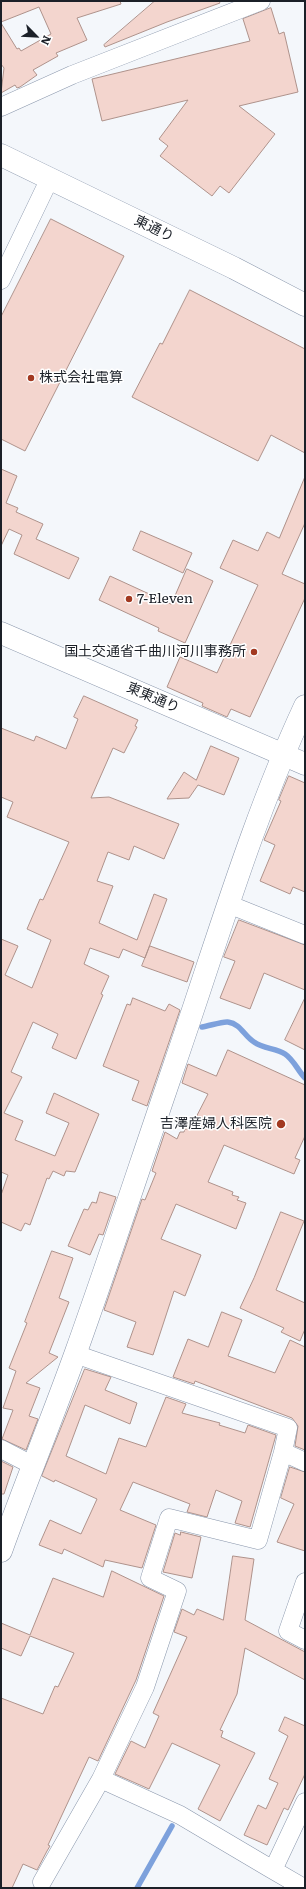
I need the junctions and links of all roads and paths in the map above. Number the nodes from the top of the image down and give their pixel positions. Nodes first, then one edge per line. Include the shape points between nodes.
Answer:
1 (261, 1) edge
2 (1, 107) edge
3 (1, 155) edge
4 (50, 178) junction
5 (1, 280) edge
6 (305, 305) edge
7 (1, 633) edge
8 (305, 706) edge
9 (283, 753) junction
10 (305, 764) edge
11 (228, 904) junction
12 (305, 934) edge
13 (75, 1354) junction
14 (1, 1449) edge
15 (283, 1452) junction
16 (305, 1462) edge
17 (32, 1466) junction
18 (1, 1551) edge
19 (305, 1582) edge
20 (305, 1640) edge
21 (101, 1779) junction
22 (305, 1802) edge
23 (273, 1870) junction
24 (42, 1882) dead end
25 (304, 1888) edge

1 - 2 street via 72,75
3 - 4 street, 東通り
4 - 5 street
4 - 6 street, 東通り
7 - 9 street, 東東通り
8 - 9 street
9 - 10 street, 東東通り
9 - 11 street
11 - 12 street
11 - 13 street
13 - 15 street via 288,1428
13 - 17 street
14 - 17 street
15 - 16 street
15 - 21 street via 258,1540 169,1518 150,1578 177,1591 144,1687
17 - 18 street
19 - 20 street via 288,1631
21 - 23 street via 180,1815
21 - 24 street
22 - 23 street
23 - 25 street

